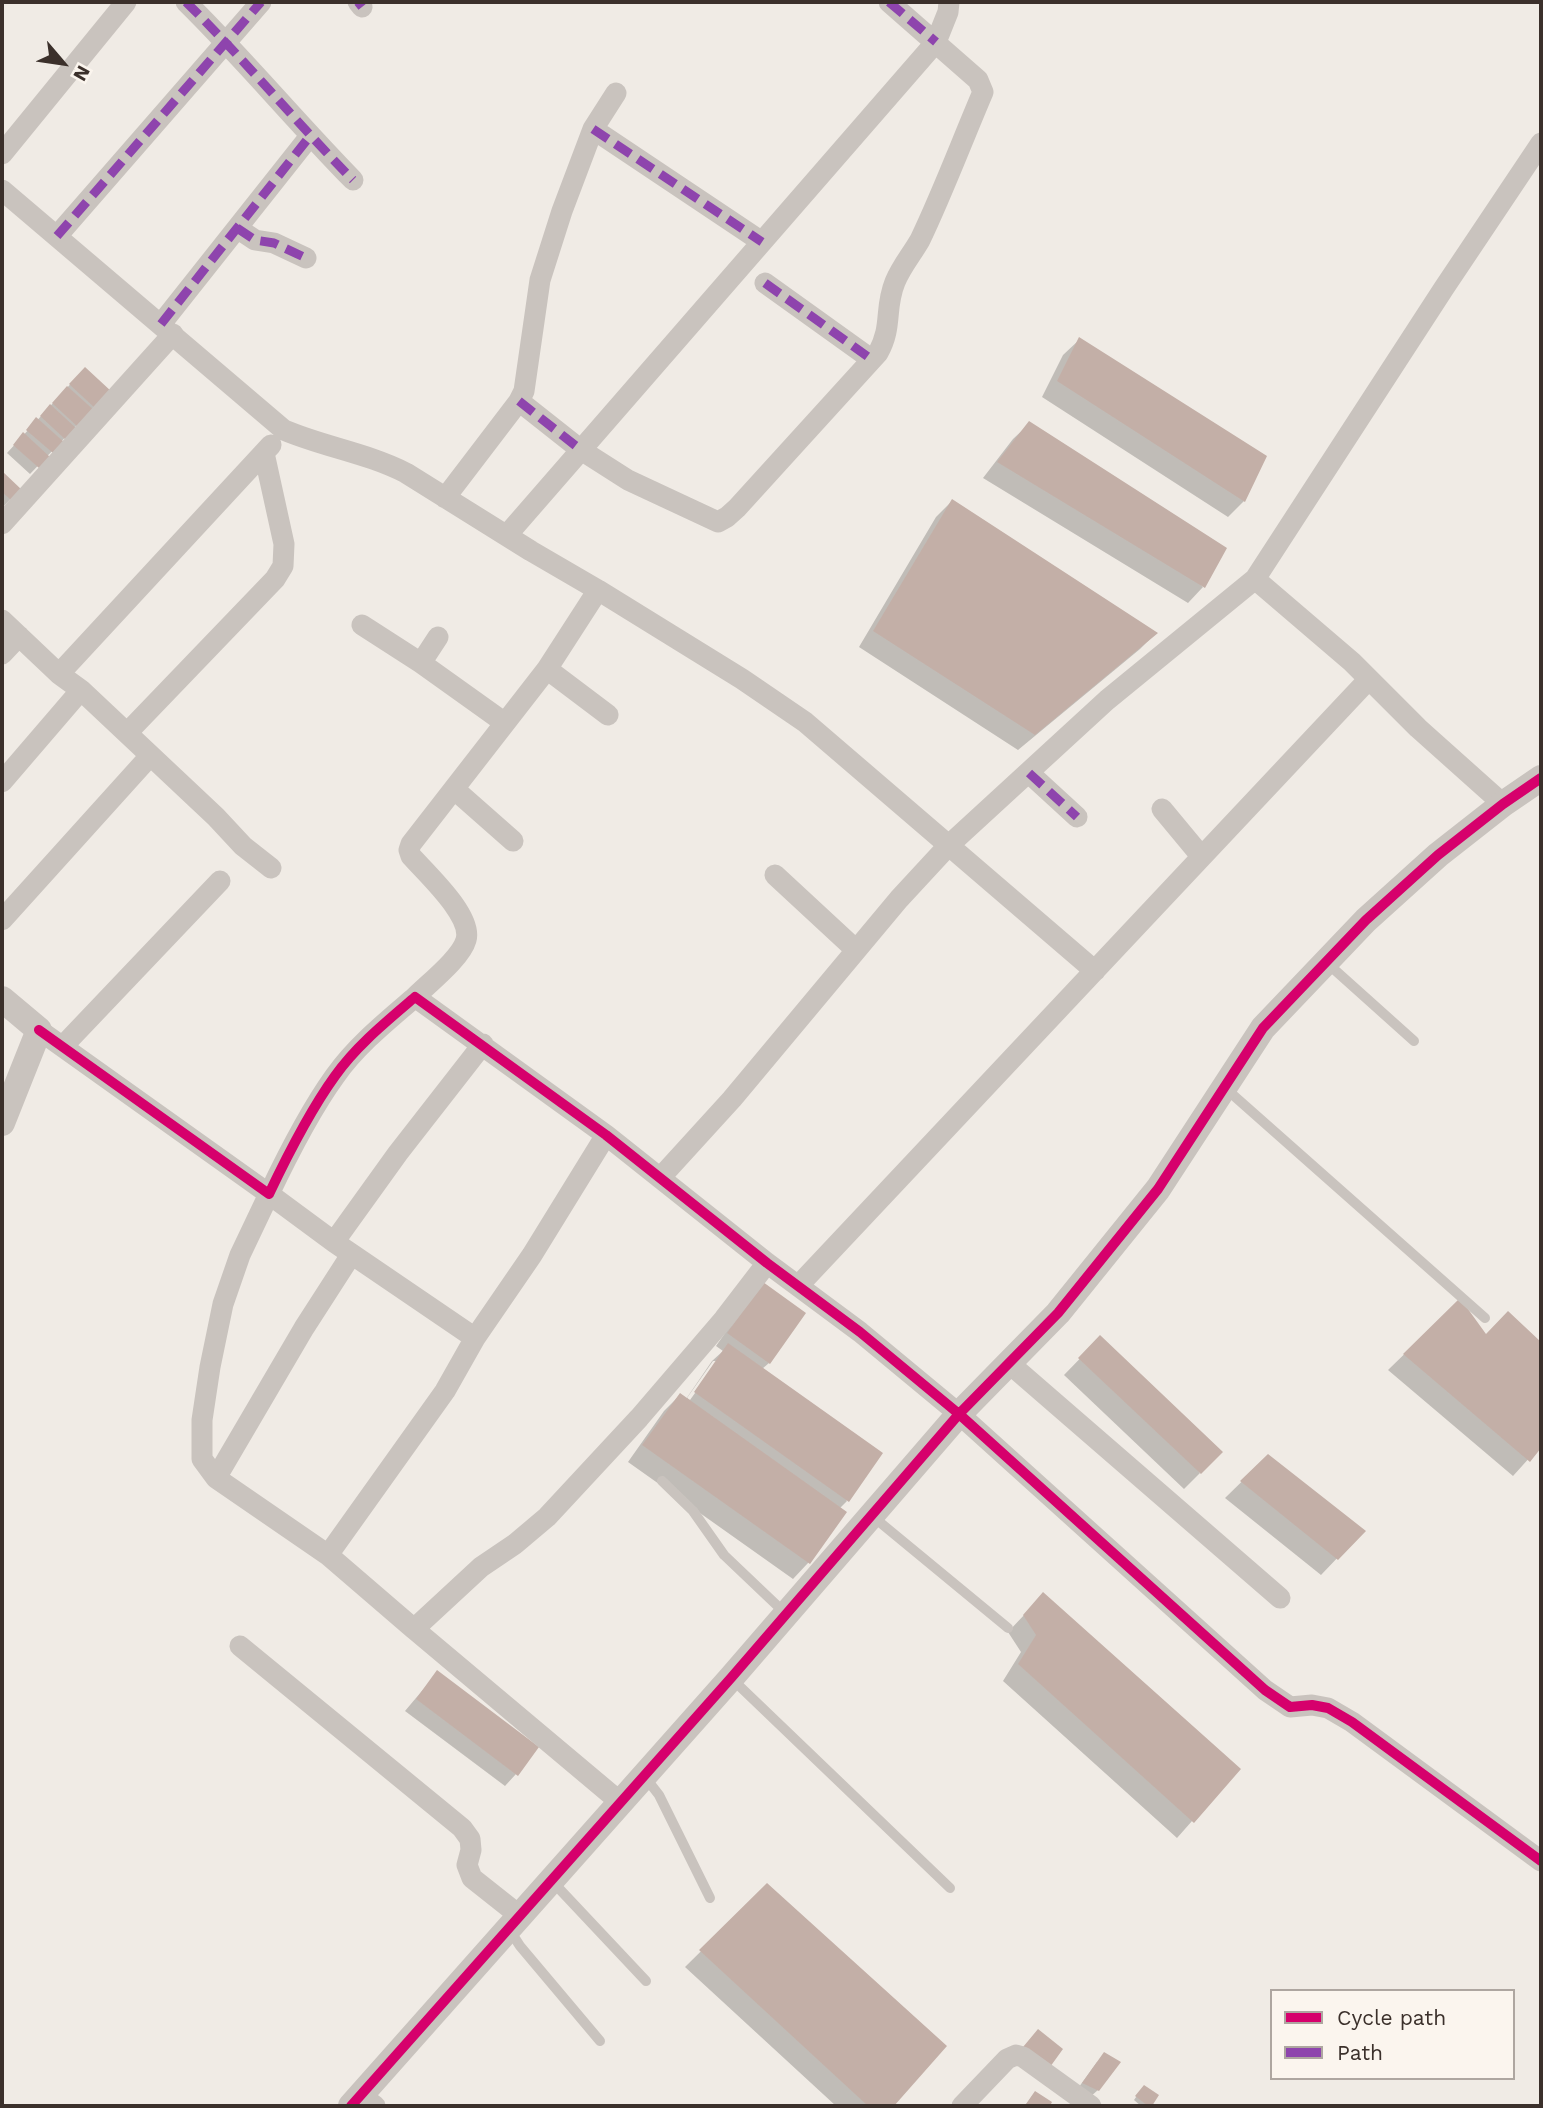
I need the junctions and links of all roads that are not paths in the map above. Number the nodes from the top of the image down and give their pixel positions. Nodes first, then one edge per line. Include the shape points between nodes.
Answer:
1 (126, 2) edge
2 (186, 2) edge
3 (261, 2) edge
4 (889, 2) edge
5 (949, 2) edge
6 (225, 40) junction
7 (936, 42) junction
8 (616, 93) dead end
9 (593, 129) junction
10 (310, 136) junction
11 (1541, 143) edge
12 (2, 154) edge
13 (353, 180) dead end
14 (3, 193) edge
15 (237, 228) junction
16 (57, 236) junction
17 (762, 242) junction
18 (306, 258) dead end
19 (765, 283) dead end
20 (167, 329) junction
21 (871, 359) junction
22 (519, 401) junction
23 (284, 430) junction
24 (581, 450) junction
25 (264, 453) junction
26 (445, 498) junction
27 (2, 524) edge
28 (507, 535) junction
29 (1255, 579) junction
30 (598, 590) junction
31 (2, 620) edge
32 (362, 625) dead end
33 (19, 636) junction
34 (438, 636) dead end
35 (2, 654) edge
36 (421, 663) junction
37 (547, 668) junction
38 (59, 674) junction
39 (1369, 679) junction
40 (81, 690) junction
41 (608, 715) dead end
42 (505, 723) junction
43 (127, 733) junction
44 (150, 756) junction
45 (1029, 773) junction
46 (1541, 778) edge
47 (2, 782) edge
48 (454, 789) junction
49 (1503, 804) junction
50 (1162, 808) dead end
51 (1077, 817) dead end
52 (513, 841) dead end
53 (948, 846) junction
54 (1201, 856) junction
55 (271, 868) dead end
56 (775, 875) dead end
57 (220, 881) dead end
58 (2, 920) edge
59 (856, 950) junction
60 (1325, 961) junction
61 (1095, 971) junction
62 (415, 997) junction
63 (2, 999) edge
64 (39, 1030) junction
65 (1414, 1041) dead end
66 (483, 1044) junction
67 (63, 1046) junction
68 (1224, 1087) junction
69 (2, 1123) edge
70 (606, 1135) junction
71 (660, 1178) junction
72 (256, 1184) junction
73 (334, 1242) junction
74 (351, 1255) junction
75 (767, 1263) junction
76 (798, 1286) junction
77 (1485, 1318) dead end
78 (475, 1338) junction
79 (1010, 1364) junction
80 (959, 1414) junction
81 (216, 1479) junction
82 (663, 1481) dead end
83 (871, 1515) junction
84 (328, 1555) junction
85 (1280, 1598) dead end
86 (786, 1614) junction
87 (1008, 1628) dead end
88 (414, 1629) junction
89 (240, 1646) dead end
90 (731, 1678) junction
91 (644, 1775) junction
92 (620, 1802) junction
93 (1541, 1861) edge
94 (551, 1880) junction
95 (950, 1888) dead end
96 (710, 1898) dead end
97 (514, 1922) junction
98 (646, 1981) dead end
99 (600, 2041) dead end
100 (362, 2103) edge
101 (1080, 2103) edge
102 (962, 2106) edge

1 - 12 street
2 - 6 street
3 - 6 street
4 - 7 street
5 - 7 street
6 - 10 street
6 - 16 street
7 - 17 street
7 - 21 street via 978,80 983,92 918,243 896,280 887,303 886,338
8 - 9 street
9 - 17 street
9 - 22 street via 540,279 528,372
10 - 13 street
10 - 15 street
11 - 29 street
14 - 16 street
15 - 18 street via 255,240
15 - 20 street
16 - 20 street
17 - 24 street
19 - 21 street
20 - 23 street
20 - 27 street
21 - 24 street via 737,508 718,522 628,480
22 - 24 street
22 - 26 street
23 - 25 street
23 - 26 street via 384,462
24 - 28 street
25 - 38 street
25 - 43 street via 284,544 283,566
26 - 28 street
28 - 30 street
29 - 39 street
29 - 45 street via 1107,699
30 - 37 street
30 - 53 street via 805,722
31 - 33 street
32 - 36 street
33 - 35 street
33 - 38 street
34 - 36 street
36 - 42 street
37 - 41 street
37 - 42 street
38 - 40 street
39 - 49 street
39 - 54 street
40 - 43 street
40 - 47 street
42 - 48 street
43 - 44 street
44 - 55 street
44 - 58 street
45 - 51 street
45 - 53 street
46 - 49 street
48 - 52 street
48 - 62 street via 409,850 460,912 467,926 466,941
49 - 60 street via 1438,855
50 - 54 street
53 - 59 street
53 - 61 street
54 - 61 street
56 - 59 street
57 - 67 street
59 - 71 street
60 - 65 lane
60 - 68 street via 1263,1028
61 - 76 street
62 - 66 street
62 - 72 street via 335,1076 288,1154
63 - 64 street
64 - 67 street
64 - 69 street
66 - 70 street
66 - 73 street
67 - 72 street
68 - 77 lane
68 - 79 street via 1129,1227
70 - 71 street
70 - 78 street via 533,1255
71 - 75 street
72 - 73 street
72 - 81 street via 223,1304 202,1420 202,1459
73 - 74 street
74 - 78 street
74 - 81 street via 283,1361
75 - 76 street
75 - 88 street via 639,1418 547,1517 481,1567
76 - 80 street
78 - 84 street via 445,1391
79 - 80 street
79 - 85 street
80 - 83 street
80 - 93 street via 1265,1690 1290,1707 1328,1708 1352,1722
81 - 84 street
82 - 86 lane via 693,1511 724,1555
83 - 86 street
83 - 87 lane
84 - 88 street
86 - 90 street
88 - 92 street
89 - 97 street via 462,1828 470,1839 467,1866 472,1878
90 - 91 street
90 - 95 lane
91 - 92 street
91 - 96 lane
92 - 94 street
94 - 97 street
94 - 98 lane
97 - 99 lane
97 - 100 street
101 - 102 street via 1016,2056 1007,2059

